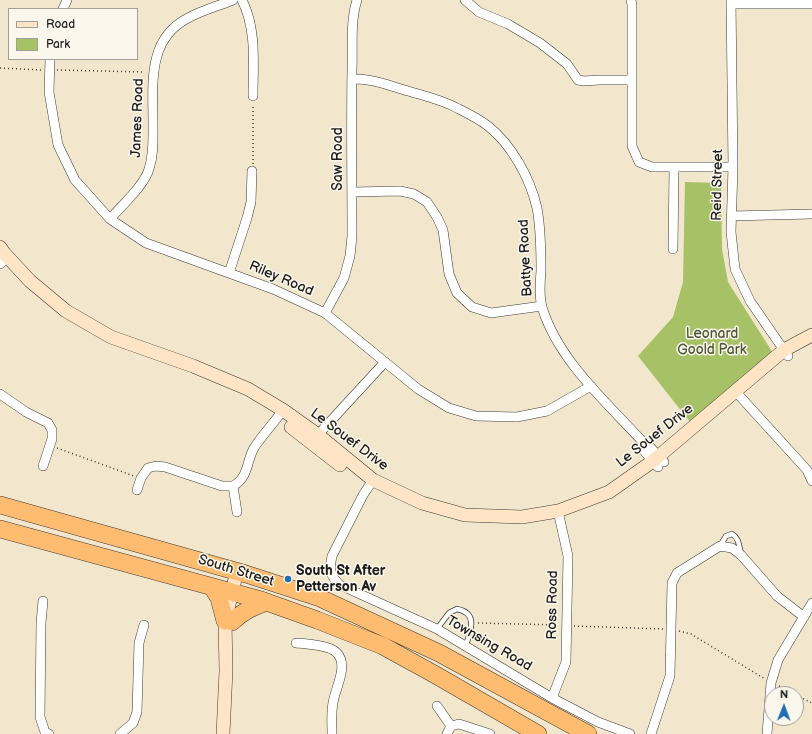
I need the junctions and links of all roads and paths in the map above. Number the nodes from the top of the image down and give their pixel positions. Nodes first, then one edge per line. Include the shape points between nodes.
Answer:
1 (234, 0) edge
2 (242, 0) edge
3 (357, 0) edge
4 (465, 0) edge
5 (631, 0) edge
6 (731, 2) edge
7 (812, 4) edge
8 (50, 60) edge
9 (0, 68) edge
10 (44, 70) dead end
11 (54, 70) dead end
12 (153, 73) junction
13 (352, 79) junction
14 (632, 80) junction
15 (253, 96) joint
16 (733, 167) junction
17 (674, 168) junction
18 (252, 171) joint
19 (352, 192) junction
20 (812, 214) edge
21 (731, 216) junction
22 (110, 218) junction
23 (673, 249) dead end
24 (2, 257) edge
25 (229, 273) junction
26 (542, 306) junction
27 (325, 313) junction
28 (812, 335) edge
29 (812, 342) edge
30 (786, 353) junction
31 (385, 362) junction
32 (591, 386) junction
33 (0, 394) edge
34 (739, 394) junction
35 (281, 413) junction
36 (315, 439) junction
37 (49, 446) junction
38 (659, 462) junction
39 (43, 466) dead end
40 (810, 468) edge
41 (141, 478) junction
42 (812, 481) edge
43 (371, 483) junction
44 (233, 486) junction
45 (137, 490) dead end
46 (0, 505) edge
47 (237, 512) dead end
48 (559, 515) junction
49 (0, 529) edge
50 (720, 546) junction
51 (741, 555) junction
52 (242, 572) junction
53 (212, 587) junction
54 (236, 593) junction
55 (43, 601) dead end
56 (267, 602) junction
57 (812, 603) edge
58 (804, 617) junction
59 (472, 623) junction
60 (144, 625) dead end
61 (228, 626) junction
62 (567, 626) junction
63 (437, 629) junction
64 (671, 629) junction
65 (296, 643) dead end
66 (466, 645) junction
67 (771, 682) junction
68 (778, 686) edge
69 (552, 698) junction
70 (437, 706) dead end
71 (449, 730) edge
72 (49, 734) edge
73 (120, 734) edge
74 (223, 734) edge
75 (332, 734) edge
76 (490, 734) edge
77 (538, 734) edge
78 (588, 734) edge
79 (630, 734) edge
80 (651, 734) edge
81 (767, 734) edge

1 - 12 street, James Road via 198,13 174,27 155,58
2 - 15 street via 251,24 253,39
3 - 13 street, Saw Road via 353,23
4 - 14 street via 479,12 508,24 546,47 567,64 578,80
5 - 14 street
6 - 7 street
6 - 16 street, Reid Street
8 - 22 street, Riley Road via 49,92 58,145 75,180
9 - 10 path
11 - 12 path
12 - 22 street, James Road via 152,152 149,169 143,181
13 - 19 street, Saw Road
13 - 26 street, Battye Road via 375,81 459,108 488,126 507,146 522,166 537,207 541,234
14 - 17 street via 632,146 639,162 652,167
15 - 18 path
16 - 17 street
16 - 21 street, Reid Street
17 - 23 street
18 - 25 street via 251,202
19 - 26 street via 400,191 414,194 427,202 443,230 450,274 457,293 472,307 491,313
19 - 27 street, Saw Road via 350,256 344,278
20 - 21 street
21 - 30 street, Reid Street via 735,269 750,301
22 - 25 street, Riley Road via 146,243
24 - 35 street, Le Souef Drive via 66,311 111,337 248,389
25 - 27 street, Riley Road via 273,289
26 - 32 street, Battye Road via 556,340
27 - 31 street, Riley Road
28 - 30 street, Le Souef Drive
29 - 30 street, Le Souef Drive
30 - 34 street, Le Souef Drive
31 - 32 street, Riley Road via 418,389 449,408 476,416 517,417 548,411
31 - 36 street
32 - 38 street, Battye Road via 642,442 645,452
33 - 37 street via 48,423 52,430
34 - 38 street, Le Souef Drive
34 - 40 street
35 - 36 street, Le Souef Drive
35 - 44 street via 253,449 240,482
36 - 43 street, Le Souef Drive
37 - 39 street
37 - 41 path
38 - 48 street, Le Souef Drive via 609,492
40 - 42 street
41 - 44 street via 148,468 156,466 222,486
41 - 45 street
43 - 48 street, Le Souef Drive via 422,503 465,515
43 - 63 street, Townsing Road via 332,556 330,568 334,579 340,585
44 - 47 street
46 - 52 highway, South Street
48 - 62 street, Ross Road via 568,556
49 - 53 highway, South Street
50 - 51 street via 732,548
50 - 51 lane via 726,536 732,534 736,536
50 - 64 street via 676,573 672,583
51 - 58 street via 777,596
52 - 54 street
52 - 78 highway, South Street via 320,598 439,653
53 - 54 highway, South Street
53 - 61 highway via 219,598
54 - 56 highway, South Street
54 - 61 street
55 - 72 street via 40,717 45,732
56 - 61 highway via 240,613
56 - 77 highway, South Street via 384,646
57 - 58 street
58 - 67 street via 778,660
59 - 62 path
59 - 63 lane via 465,610 457,608 449,613
59 - 66 lane
60 - 73 street via 139,643 137,712 133,723
61 - 74 street
62 - 64 path
62 - 69 street, Ross Road via 566,662
63 - 66 street, Townsing Road
64 - 67 path via 691,634
64 - 80 street via 670,676
65 - 75 street via 330,648 337,652 341,659 342,668 332,705
66 - 69 street, Townsing Road
67 - 68 path
67 - 81 street
69 - 79 street, Townsing Road via 598,722
70 - 71 street
71 - 76 street via 459,724

